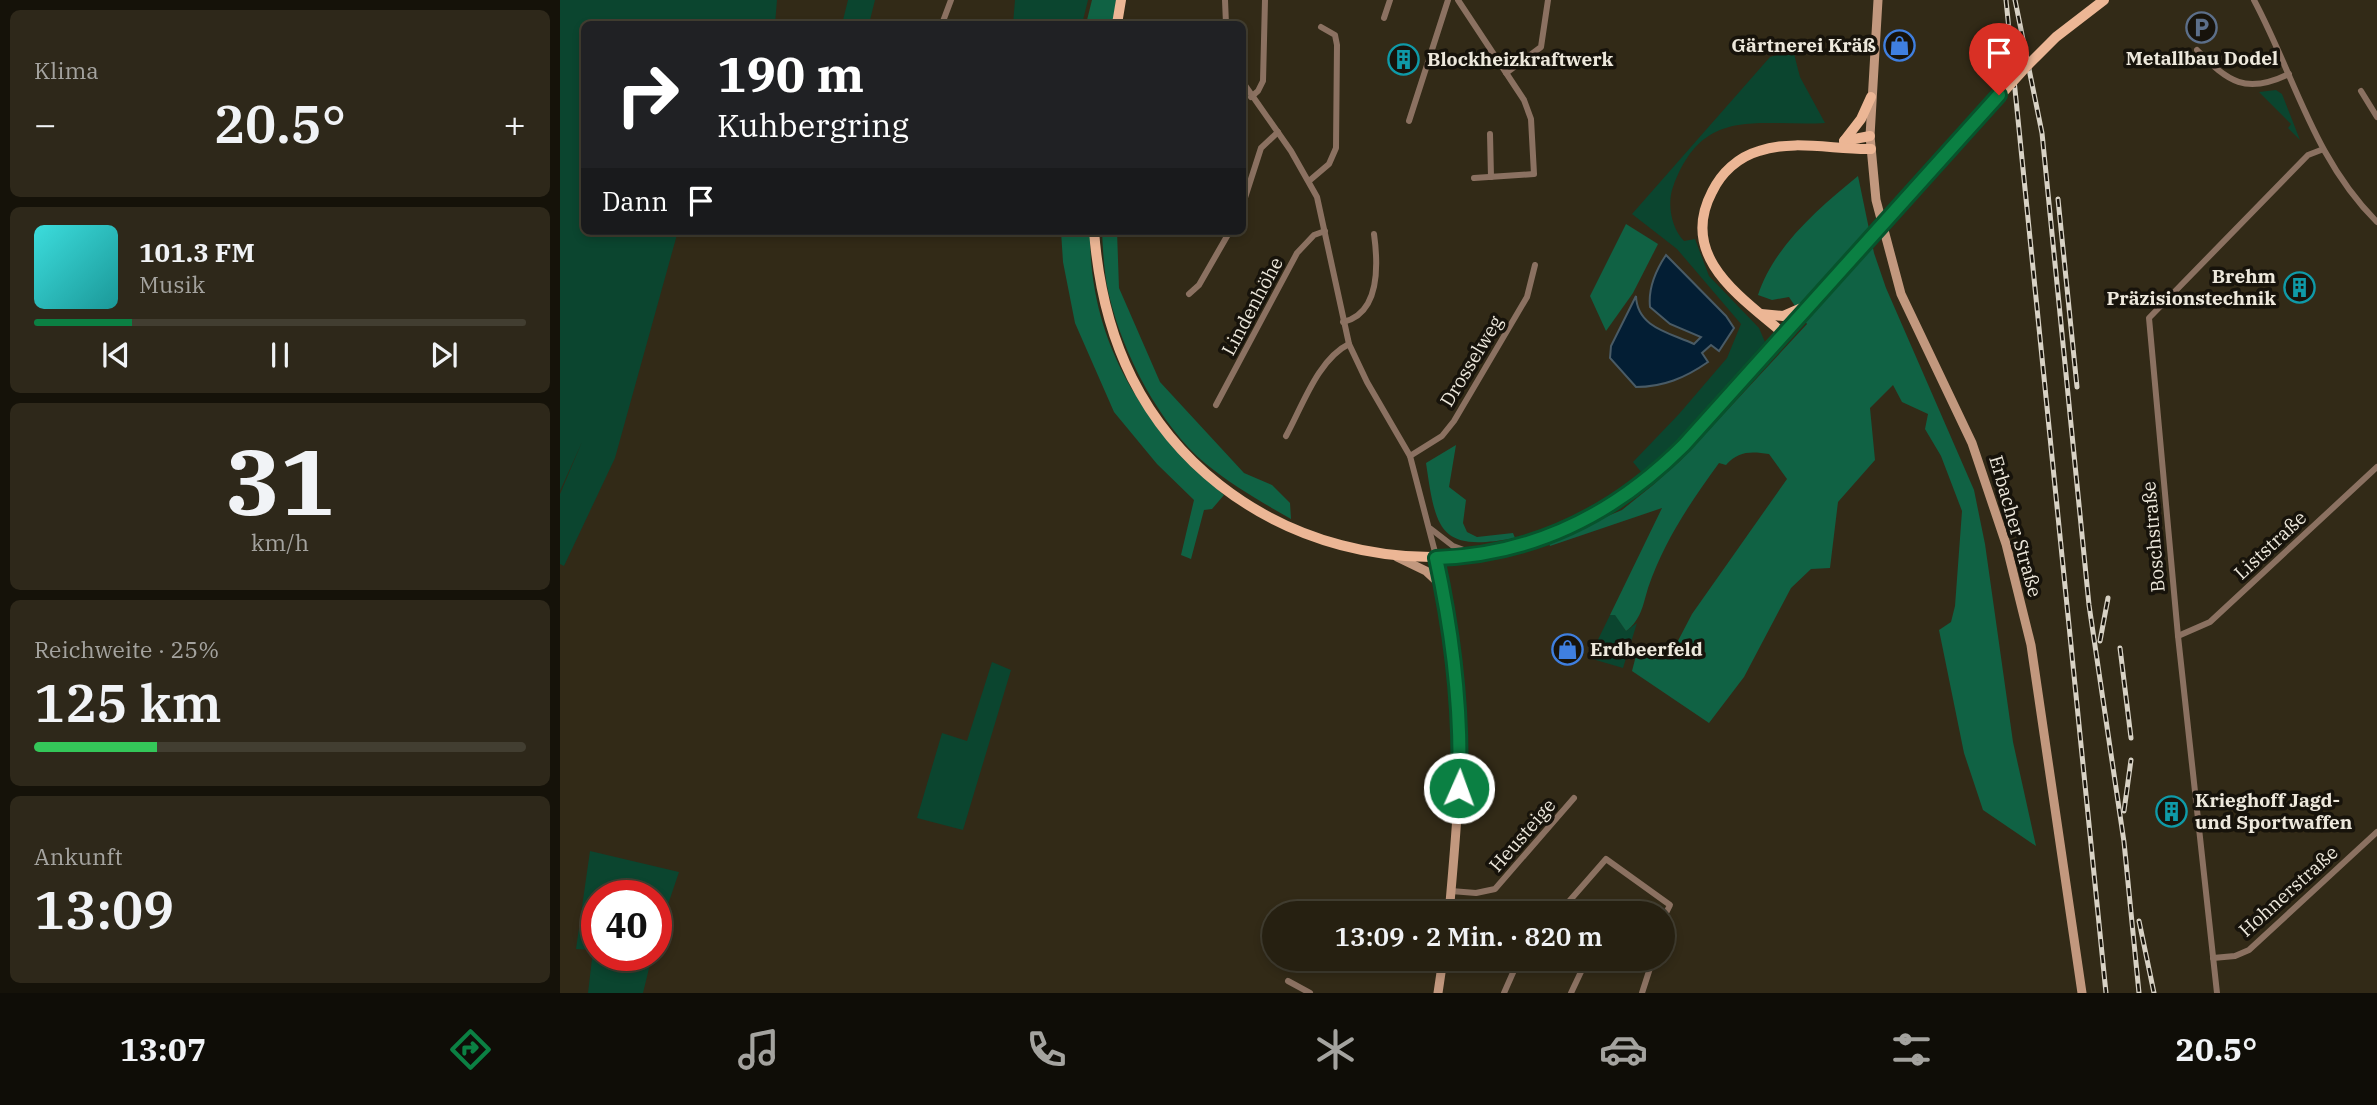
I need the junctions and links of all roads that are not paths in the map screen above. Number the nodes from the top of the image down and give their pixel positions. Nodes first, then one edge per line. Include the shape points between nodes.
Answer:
1 (950, 0) edge
2 (1121, 0) edge
3 (1225, 0) edge
4 (1265, 0) edge
5 (1448, 0) edge
6 (1458, 0) edge
7 (1548, 0) edge
8 (1878, 0) edge
9 (2104, 0) edge
10 (2254, 0) edge
11 (1387, 2) edge
12 (1384, 18) dead end
13 (943, 21) edge
14 (1118, 21) edge
15 (1226, 21) edge
16 (1321, 27) dead end
17 (2197, 50) dead end
18 (1506, 73) junction
19 (2289, 74) junction
20 (1246, 88) edge
21 (2361, 91) dead end
22 (1251, 97) junction
23 (1871, 97) junction
24 (1404, 101) dead end
25 (1414, 104) junction
26 (2377, 117) edge
27 (1409, 121) dead end
28 (1278, 132) junction
29 (1490, 134) dead end
30 (1870, 136) junction
31 (1844, 141) junction
32 (1827, 147) junction
33 (1871, 149) junction
34 (2321, 150) junction
35 (1491, 177) junction
36 (1474, 178) dead end
37 (1309, 181) junction
38 (1246, 195) edge
39 (2377, 222) edge
40 (1325, 231) junction
41 (1374, 234) dead end
42 (1094, 235) edge
43 (1228, 235) edge
44 (1535, 265) dead end
45 (1189, 294) dead end
46 (1815, 300) junction
47 (1759, 314) junction
48 (1343, 323) junction
49 (1784, 334) junction
50 (1349, 344) junction
51 (1216, 405) dead end
52 (1286, 436) dead end
53 (1410, 456) junction
54 (2377, 467) edge
55 (1429, 526) junction
56 (1481, 554) junction
57 (1397, 557) junction
58 (1436, 558) junction
59 (1443, 586) junction
60 (2178, 636) junction
61 (1574, 799) dead end
62 (2377, 832) edge
63 (1451, 891) junction
64 (1450, 901) edge
65 (1569, 901) edge
66 (1664, 901) edge
67 (2213, 958) junction
68 (1441, 971) edge
69 (1514, 971) edge
70 (1581, 971) edge
71 (1649, 971) edge
72 (1288, 981) dead end
73 (1310, 993) edge
74 (1438, 993) edge
75 (1504, 993) edge
76 (1571, 993) edge
77 (1642, 993) edge
78 (2082, 993) edge
79 (2217, 993) edge

1 - 13 street
2 - 14 main road
3 - 15 street
4 - 22 street via 1264,81
5 - 25 street
6 - 18 street
7 - 18 street via 1541,47
8 - 23 main road, Erbacher Straße
9 - 46 main road, bridge via 2027,66
10 - 19 street
11 - 12 street
16 - 37 street via 1335,34 1337,45 1337,130 1333,157
17 - 19 street via 2221,74 2245,84 2270,83
18 - 35 street via 1531,119 1534,174
19 - 34 street
20 - 22 street
21 - 26 street
22 - 28 street
23 - 30 main road, Erbacher Straße
23 - 31 main road via 1861,120
24 - 25 street
25 - 27 street
28 - 37 street
28 - 38 street via 1261,149
29 - 35 street
30 - 31 main road
30 - 33 main road, Erbacher Straße
31 - 32 main road
32 - 33 main road
32 - 47 main road via 1759,150 1736,161 1718,179 1706,202 1702,227 1706,253 1718,275
33 - 78 main road, Erbacher Straße via 1876,200 1901,294 1972,443 2006,544 2031,645
34 - 39 street
34 - 60 street, Boschstraße via 2308,155 2149,318
35 - 36 street
37 - 40 street
40 - 48 street
40 - 51 street, Lindenhöhe via 1314,234 1297,253
41 - 48 street via 1376,286 1369,301
42 - 57 main road via 1102,295 1121,354 1151,410 1179,445 1230,492 1281,522 1334,542
43 - 45 street
44 - 53 street, Drosselweg via 1527,297 1454,421 1443,436
46 - 47 main road via 1789,315
46 - 49 main road
47 - 49 main road
48 - 50 street
49 - 56 main road via 1684,445 1631,493 1572,527
50 - 52 street via 1327,362
50 - 53 street
53 - 55 street
54 - 60 street, Liststraße via 2210,622
55 - 56 street via 1453,546
55 - 58 street
56 - 58 main road
57 - 58 main road
57 - 59 main road
58 - 59 main road
59 - 63 main road via 1455,653 1460,733
60 - 67 street, Boschstraße
61 - 63 street, Heusteige via 1495,889
62 - 67 street, Hohnerstraße via 2249,950
63 - 64 main road
65 - 66 street via 1606,859
67 - 79 street, Boschstraße
68 - 74 main road
69 - 75 street
70 - 76 street
71 - 77 street
72 - 73 street

